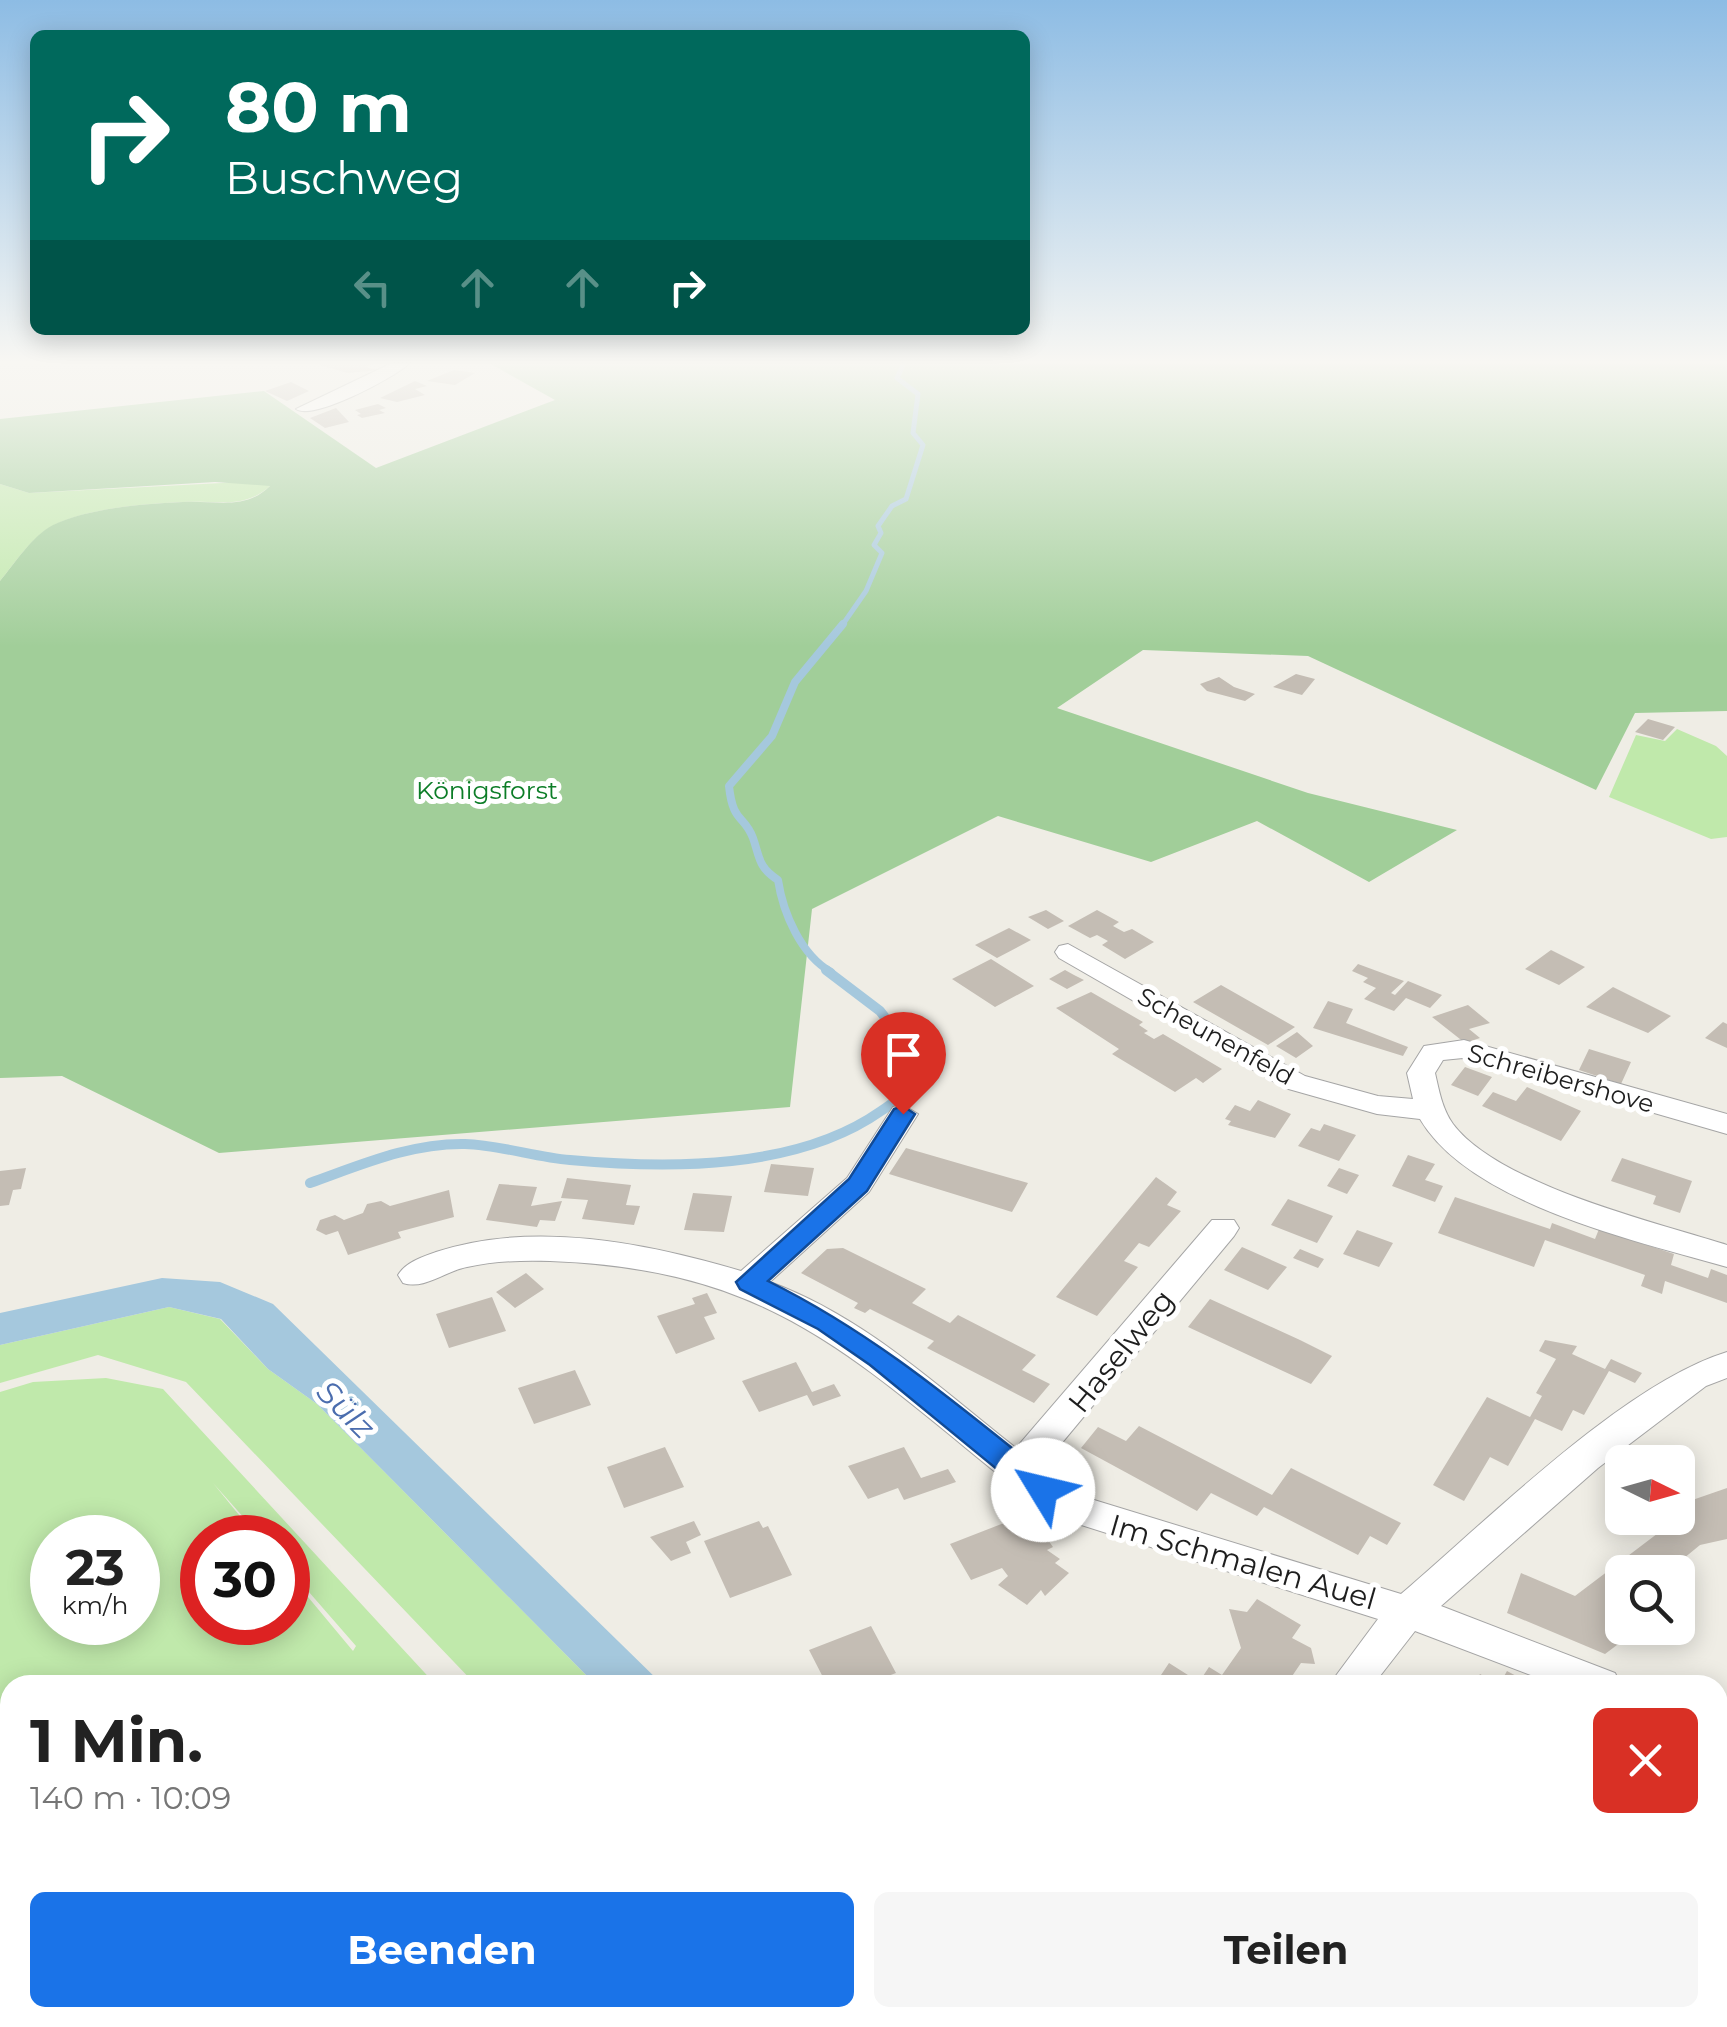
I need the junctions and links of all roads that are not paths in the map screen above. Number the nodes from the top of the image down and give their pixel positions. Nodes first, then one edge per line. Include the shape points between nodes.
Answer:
1 (1068, 952) dead end
2 (1430, 1110) junction
3 (903, 1114) dead end
4 (1727, 1124) edge
5 (1223, 1228) dead end
6 (1727, 1256) edge
7 (414, 1275) dead end
8 (749, 1282) junction
9 (1727, 1364) edge
10 (1016, 1472) junction
11 (1408, 1611) junction
12 (1357, 1675) edge
13 (1577, 1675) edge

1 - 2 street, Scheunenfeld via 1295,1082 1377,1105
2 - 4 street, Schreibershove via 1422,1073 1426,1061 1446,1048
2 - 6 street via 1447,1136 1478,1162 1526,1186
3 - 8 street via 858,1185
5 - 10 street, Haselweg
7 - 8 street, Im Schmalen Auel via 458,1256 553,1250 648,1260
8 - 10 street, Im Schmalen Auel via 880,1358
9 - 11 street via 1694,1376 1586,1458
10 - 11 street, Im Schmalen Auel via 1103,1521
11 - 12 street
11 - 13 street, Im Schmalen Auel

